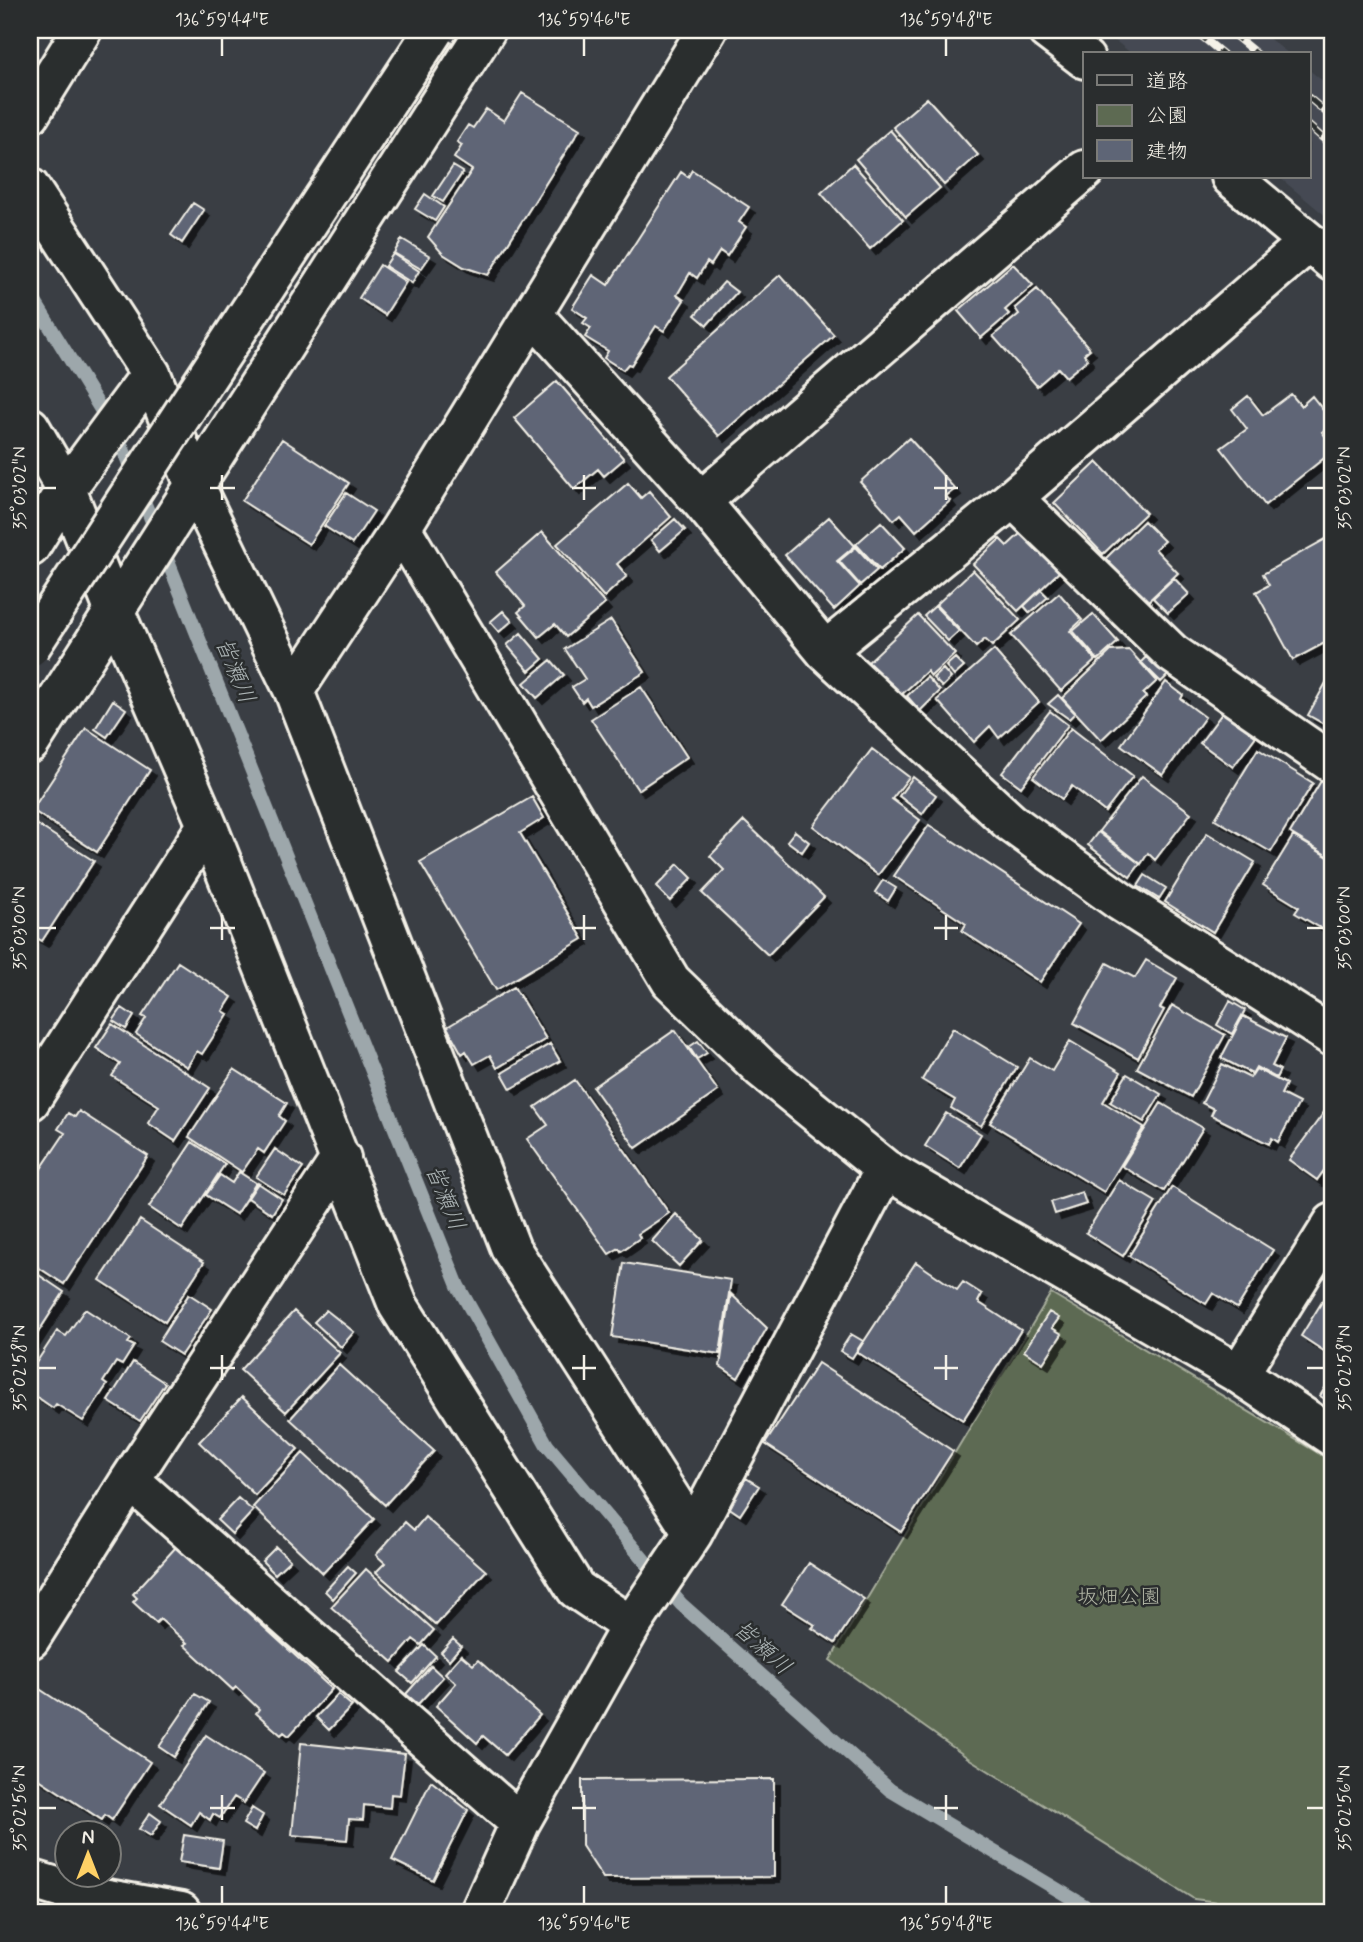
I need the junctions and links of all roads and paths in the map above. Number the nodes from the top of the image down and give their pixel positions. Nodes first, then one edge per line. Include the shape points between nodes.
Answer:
1 (82, 30) edge
2 (434, 30) edge
3 (486, 30) edge
4 (707, 30) edge
5 (1047, 30) edge
6 (1083, 57) edge
7 (30, 114) edge
8 (1083, 172) edge
9 (1232, 178) edge
10 (30, 188) edge
11 (1321, 252) edge
12 (533, 315) junction
13 (144, 383) junction
14 (30, 427) edge
15 (72, 480) junction
16 (195, 486) junction
17 (1013, 498) junction
18 (701, 501) junction
19 (401, 528) junction
20 (30, 547) edge
21 (115, 612) junction
22 (30, 647) edge
23 (825, 651) junction
24 (294, 691) junction
25 (30, 743) edge
26 (1333, 764) edge
27 (207, 825) junction
28 (1333, 1037) edge
29 (30, 1101) edge
30 (341, 1158) junction
31 (885, 1169) junction
32 (1333, 1223) edge
33 (1239, 1374) junction
34 (1333, 1437) edge
35 (130, 1480) junction
36 (693, 1533) junction
37 (631, 1626) junction
38 (30, 1639) edge
39 (520, 1824) junction
40 (30, 1879) edge
41 (181, 1912) edge
42 (480, 1912) edge

1 - 7 street
2 - 22 street, bridge
3 - 16 street
4 - 12 street
5 - 6 street
8 - 18 street
9 - 11 street
10 - 13 street
11 - 17 street
12 - 18 street
12 - 19 street
13 - 15 street
13 - 16 street
14 - 15 street
15 - 20 street
15 - 21 street
16 - 21 street
16 - 24 street
17 - 23 street
17 - 26 street via 1172,653
18 - 23 street
19 - 24 street
19 - 31 street via 671,981 771,1078
21 - 25 street
21 - 27 street
23 - 28 street via 1010,822 1121,902
24 - 36 street via 510,1249
27 - 29 street
27 - 30 street
30 - 35 street
30 - 37 street via 398,1305 576,1589
31 - 33 street
31 - 36 street
32 - 33 street
33 - 34 street
35 - 38 street
35 - 39 street
36 - 37 street
37 - 39 street
39 - 42 street
40 - 41 street via 79,1894

